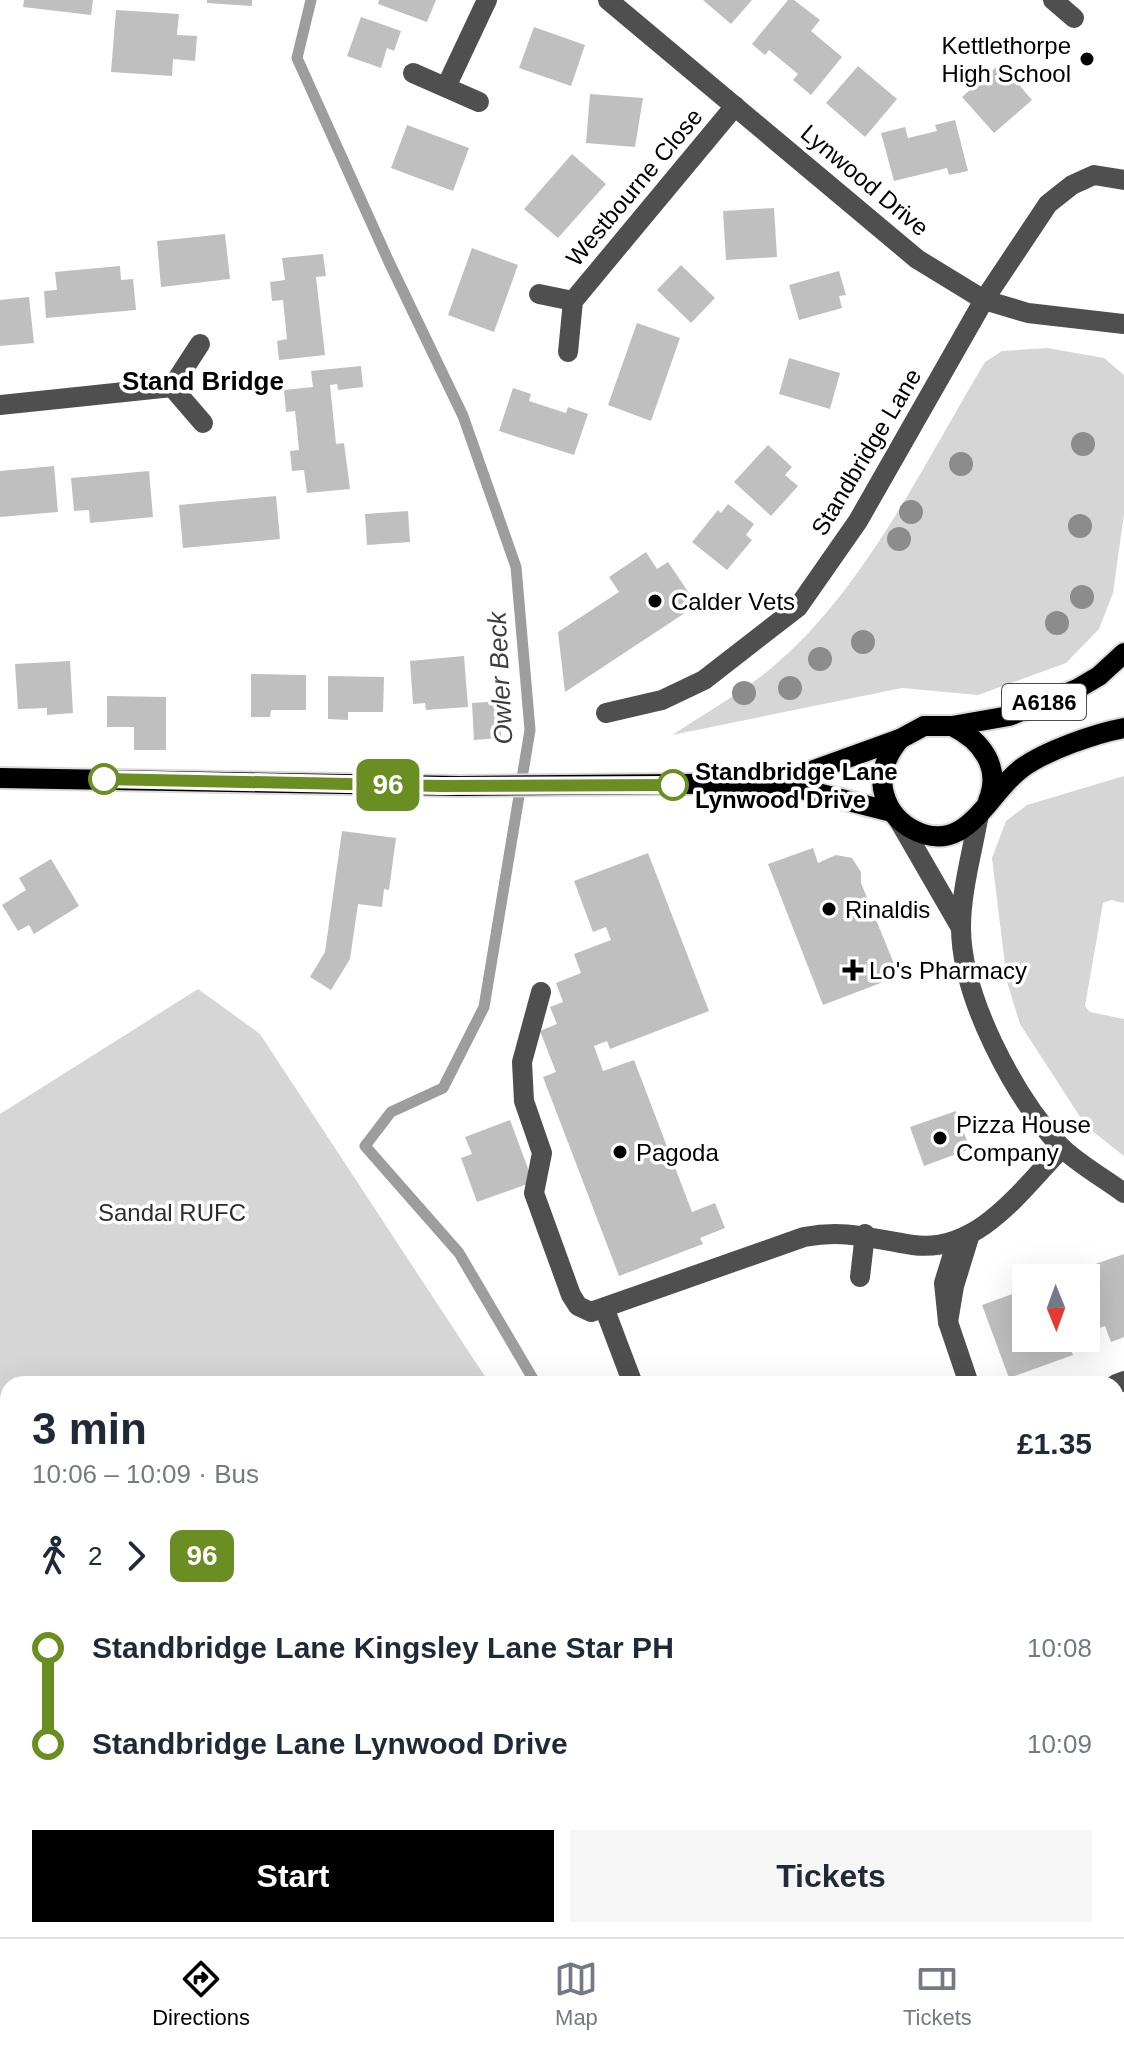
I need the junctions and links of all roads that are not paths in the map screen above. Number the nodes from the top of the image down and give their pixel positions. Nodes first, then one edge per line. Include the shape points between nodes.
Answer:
1 (487, 0) edge
2 (608, 0) edge
3 (1053, 0) edge
4 (1074, 18) dead end
5 (413, 73) dead end
6 (446, 87) junction
7 (479, 102) dead end
8 (735, 106) junction
9 (1124, 180) edge
10 (539, 294) dead end
11 (984, 300) junction
12 (573, 301) junction
13 (1124, 324) edge
14 (200, 344) dead end
15 (568, 352) dead end
16 (172, 387) junction
17 (0, 405) edge
18 (203, 423) dead end
19 (1124, 653) edge
20 (606, 713) dead end
21 (952, 726) junction
22 (1124, 728) edge
23 (900, 739) junction
24 (0, 778) edge
25 (778, 783) junction
26 (895, 815) junction
27 (980, 815) junction
28 (961, 928) junction
29 (541, 992) dead end
30 (1062, 1148) junction
31 (1124, 1193) edge
32 (865, 1234) junction
33 (963, 1238) junction
34 (860, 1277) dead end
35 (605, 1310) junction
36 (630, 1376) edge
37 (966, 1376) edge

1 - 6 street
2 - 8 street, Lynwood Drive
3 - 4 street
5 - 6 street
6 - 7 street
8 - 11 street, Lynwood Drive via 917,259
8 - 12 street, Westbourne Close
9 - 11 street, Standbridge Lane via 1094,175 1048,204
10 - 12 street, Westbourne Close
11 - 13 street, Lynwood Drive via 1028,313
11 - 20 street, Standbridge Lane via 858,521 798,607 704,680 662,700
12 - 15 street, Westbourne Close
14 - 16 street
16 - 17 street
16 - 18 street
19 - 21 main road, A6186 via 1077,689 1009,716
21 - 23 main road via 924,726
21 - 27 main road via 981,746 990,761 993,778
22 - 27 main road, A6186 via 1025,765
23 - 25 main road
23 - 26 main road via 890,751 882,782
24 - 25 main road via 459,786
25 - 26 main road
26 - 27 main road via 918,832 932,835 959,831
26 - 28 street
27 - 28 street
28 - 30 street via 969,975 993,1047 1029,1108
29 - 35 street via 522,1062 524,1101 542,1153 534,1193 571,1295 591,1312
30 - 31 street
30 - 33 street via 985,1226
32 - 33 street via 916,1245
32 - 34 street
32 - 35 street via 836,1231 804,1237
33 - 37 street via 948,1322
35 - 36 street

